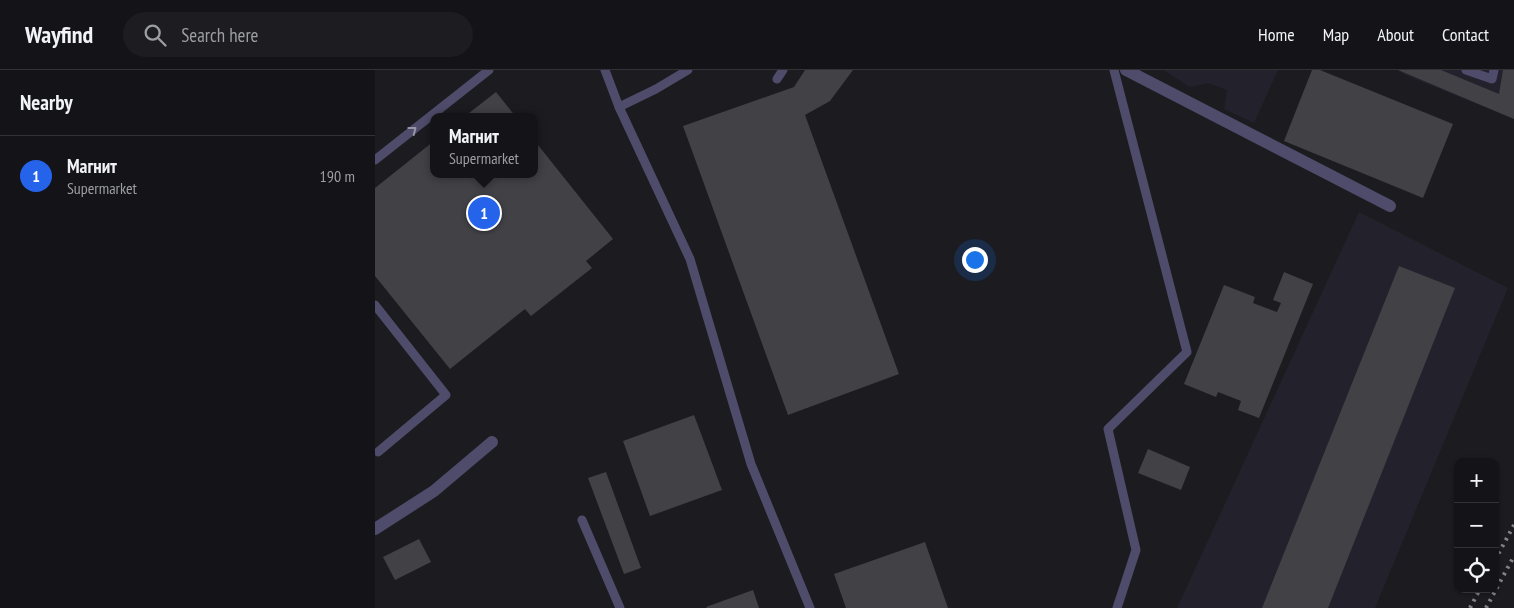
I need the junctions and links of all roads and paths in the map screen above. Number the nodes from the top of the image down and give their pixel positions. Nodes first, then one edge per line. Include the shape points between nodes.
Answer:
1 (489, 70) edge
2 (605, 70) edge
3 (688, 70) edge
4 (783, 70) edge
5 (1114, 70) edge
6 (1125, 70) edge
7 (1466, 70) edge
8 (1494, 70) edge
9 (777, 79) dead end
10 (619, 108) junction
11 (435, 113) edge
12 (430, 117) edge
13 (375, 160) edge
14 (1391, 206) dead end
15 (375, 305) edge
16 (492, 442) dead end
17 (378, 452) dead end
18 (582, 520) dead end
19 (375, 529) edge
20 (620, 608) edge
21 (810, 608) edge
22 (1117, 608) edge

11 -> 1 lane
2 - 10 lane
3 - 10 lane
4 - 9 lane
5 - 22 lane via 1187,352 1108,429 1136,550
6 - 14 street
7 - 8 lane via 1492,79
10 - 21 lane via 690,259 751,464
13 -> 12 lane
15 - 17 lane via 445,395
16 - 19 street via 434,491
18 - 20 lane

